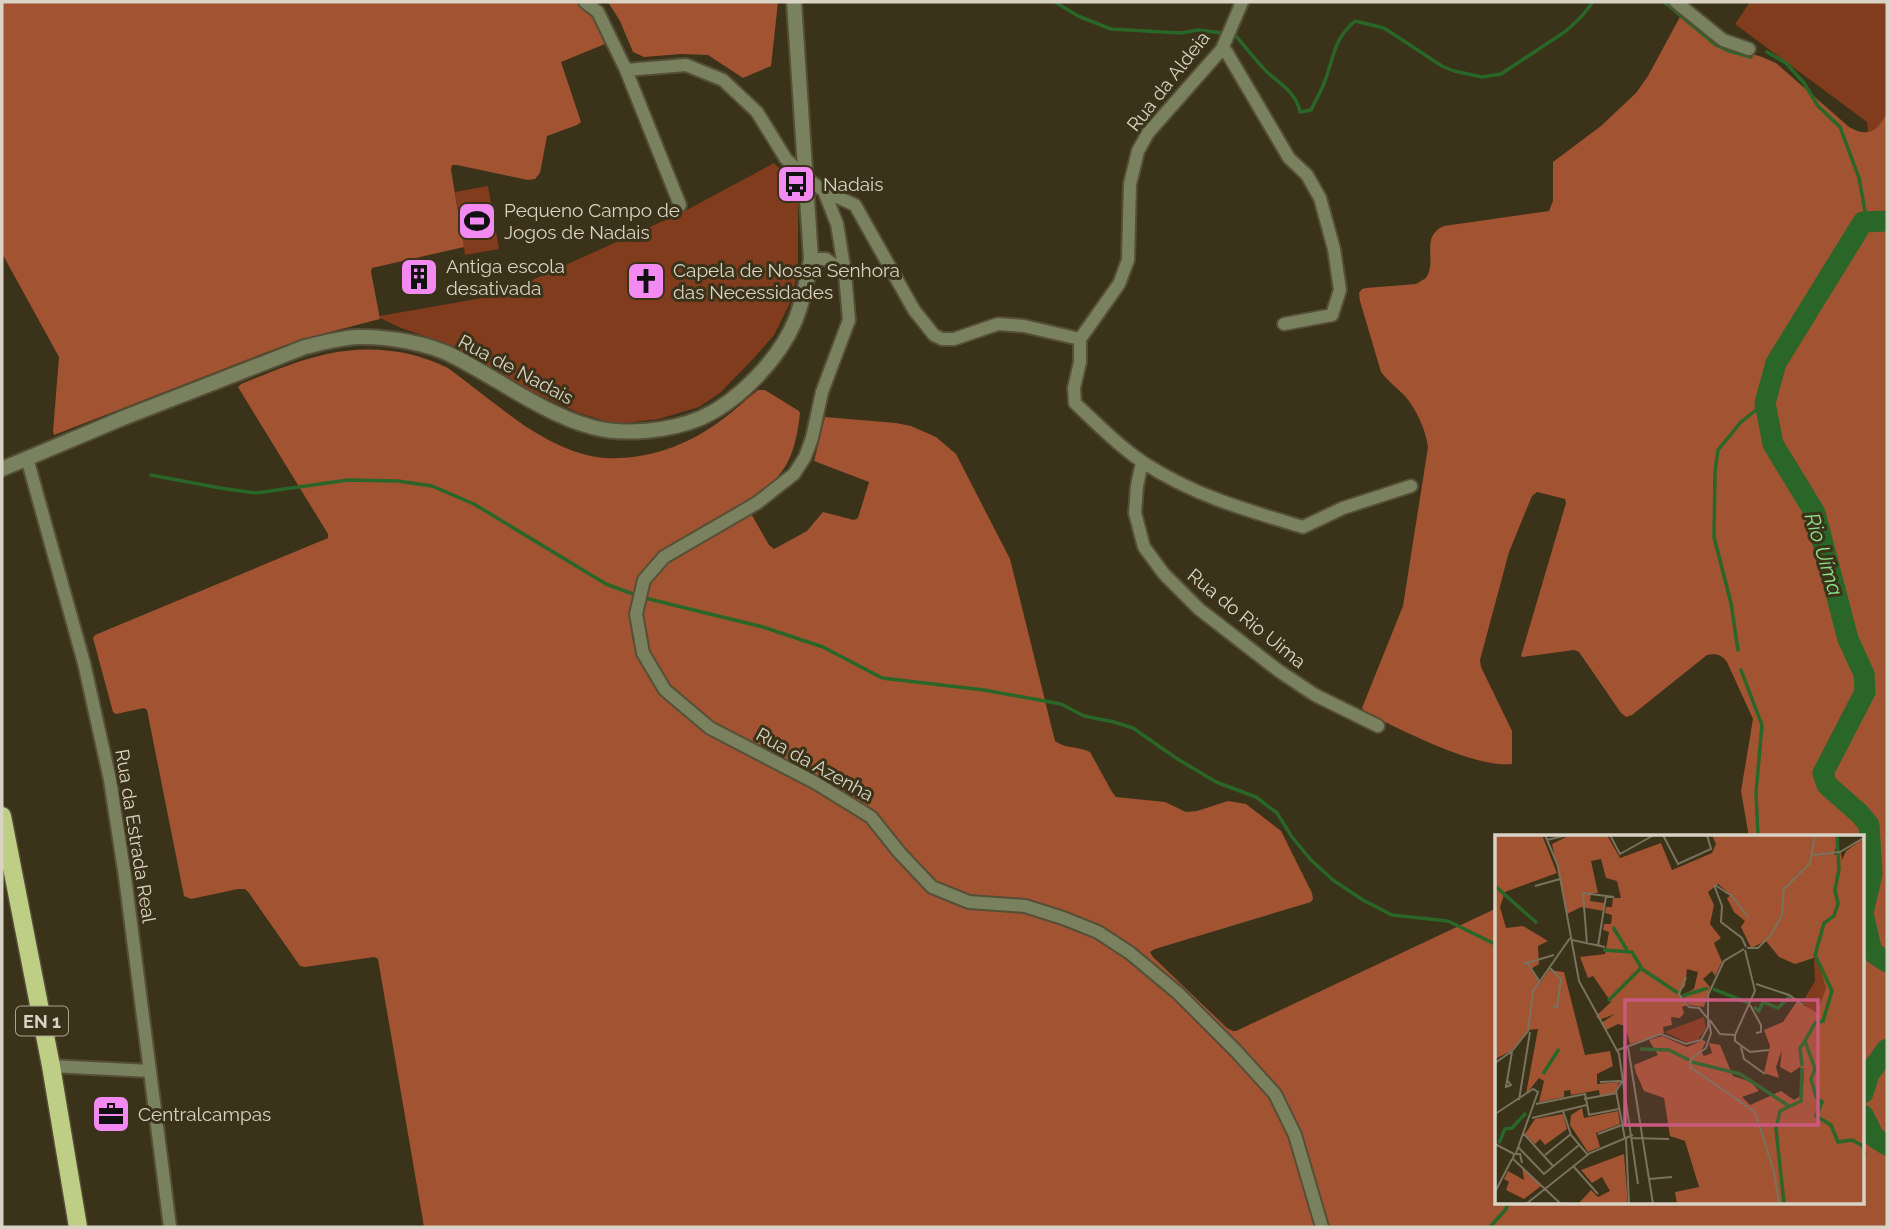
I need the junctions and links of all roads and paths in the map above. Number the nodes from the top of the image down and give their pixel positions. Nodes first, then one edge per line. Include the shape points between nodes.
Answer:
1 (585, 2) edge
2 (794, 2) edge
3 (1242, 2) edge
4 (1676, 2) edge
5 (1222, 48) junction
6 (1749, 49) dead end
7 (625, 70) junction
8 (805, 177) junction
9 (824, 191) junction
10 (680, 205) dead end
11 (811, 259) junction
12 (845, 272) junction
13 (1284, 324) dead end
14 (1080, 339) junction
15 (26, 458) junction
16 (1142, 461) junction
17 (2, 469) edge
18 (1411, 486) dead end
19 (1378, 726) dead end
20 (2, 816) edge
21 (51, 1066) junction
22 (150, 1071) junction
23 (78, 1227) edge
24 (170, 1227) edge
25 (1322, 1227) edge

1 - 7 street via 598,12
2 - 8 street, Rua de Nadais
3 - 5 street, Rua da Aldeia
4 - 6 street via 1723,40
5 - 13 street via 1289,158 1307,175 1320,198 1335,249 1340,290 1332,315
5 - 14 street, Rua da Aldeia via 1148,133 1138,151 1130,184 1128,260 1119,284
7 - 8 street via 686,65 723,80 757,112 786,159
7 - 10 street
8 - 9 street
8 - 11 street, Rua de Nadais
9 - 12 street, Rua da Azenha via 837,224
9 - 14 street via 855,205 914,310 934,335 954,340 998,324
11 - 12 street via 826,260
11 - 15 street, Rua de Nadais via 795,322 776,355 736,396 701,418 663,428 632,432 595,428 562,417 452,355 399,340 357,337 305,347
12 - 25 street, Rua da Azenha via 849,320 822,392 806,457 776,489 664,557 644,580 636,614 643,653 665,690 710,728 871,817 932,887 969,902 1025,906 1098,932 1178,993 1275,1094 1295,1135
14 - 16 street via 1075,403
15 - 17 street, Rua de Nadais
15 - 22 street, Rua da Estrada Real via 84,663 110,780
16 - 18 street via 1227,505 1303,527 1343,508
16 - 19 street, Rua do Rio Uima via 1135,513 1144,547 1164,574 1279,671
20 - 21 main road, EN 1
21 - 22 street
21 - 23 main road, EN 1
22 - 24 street, Rua da Estrada Real

